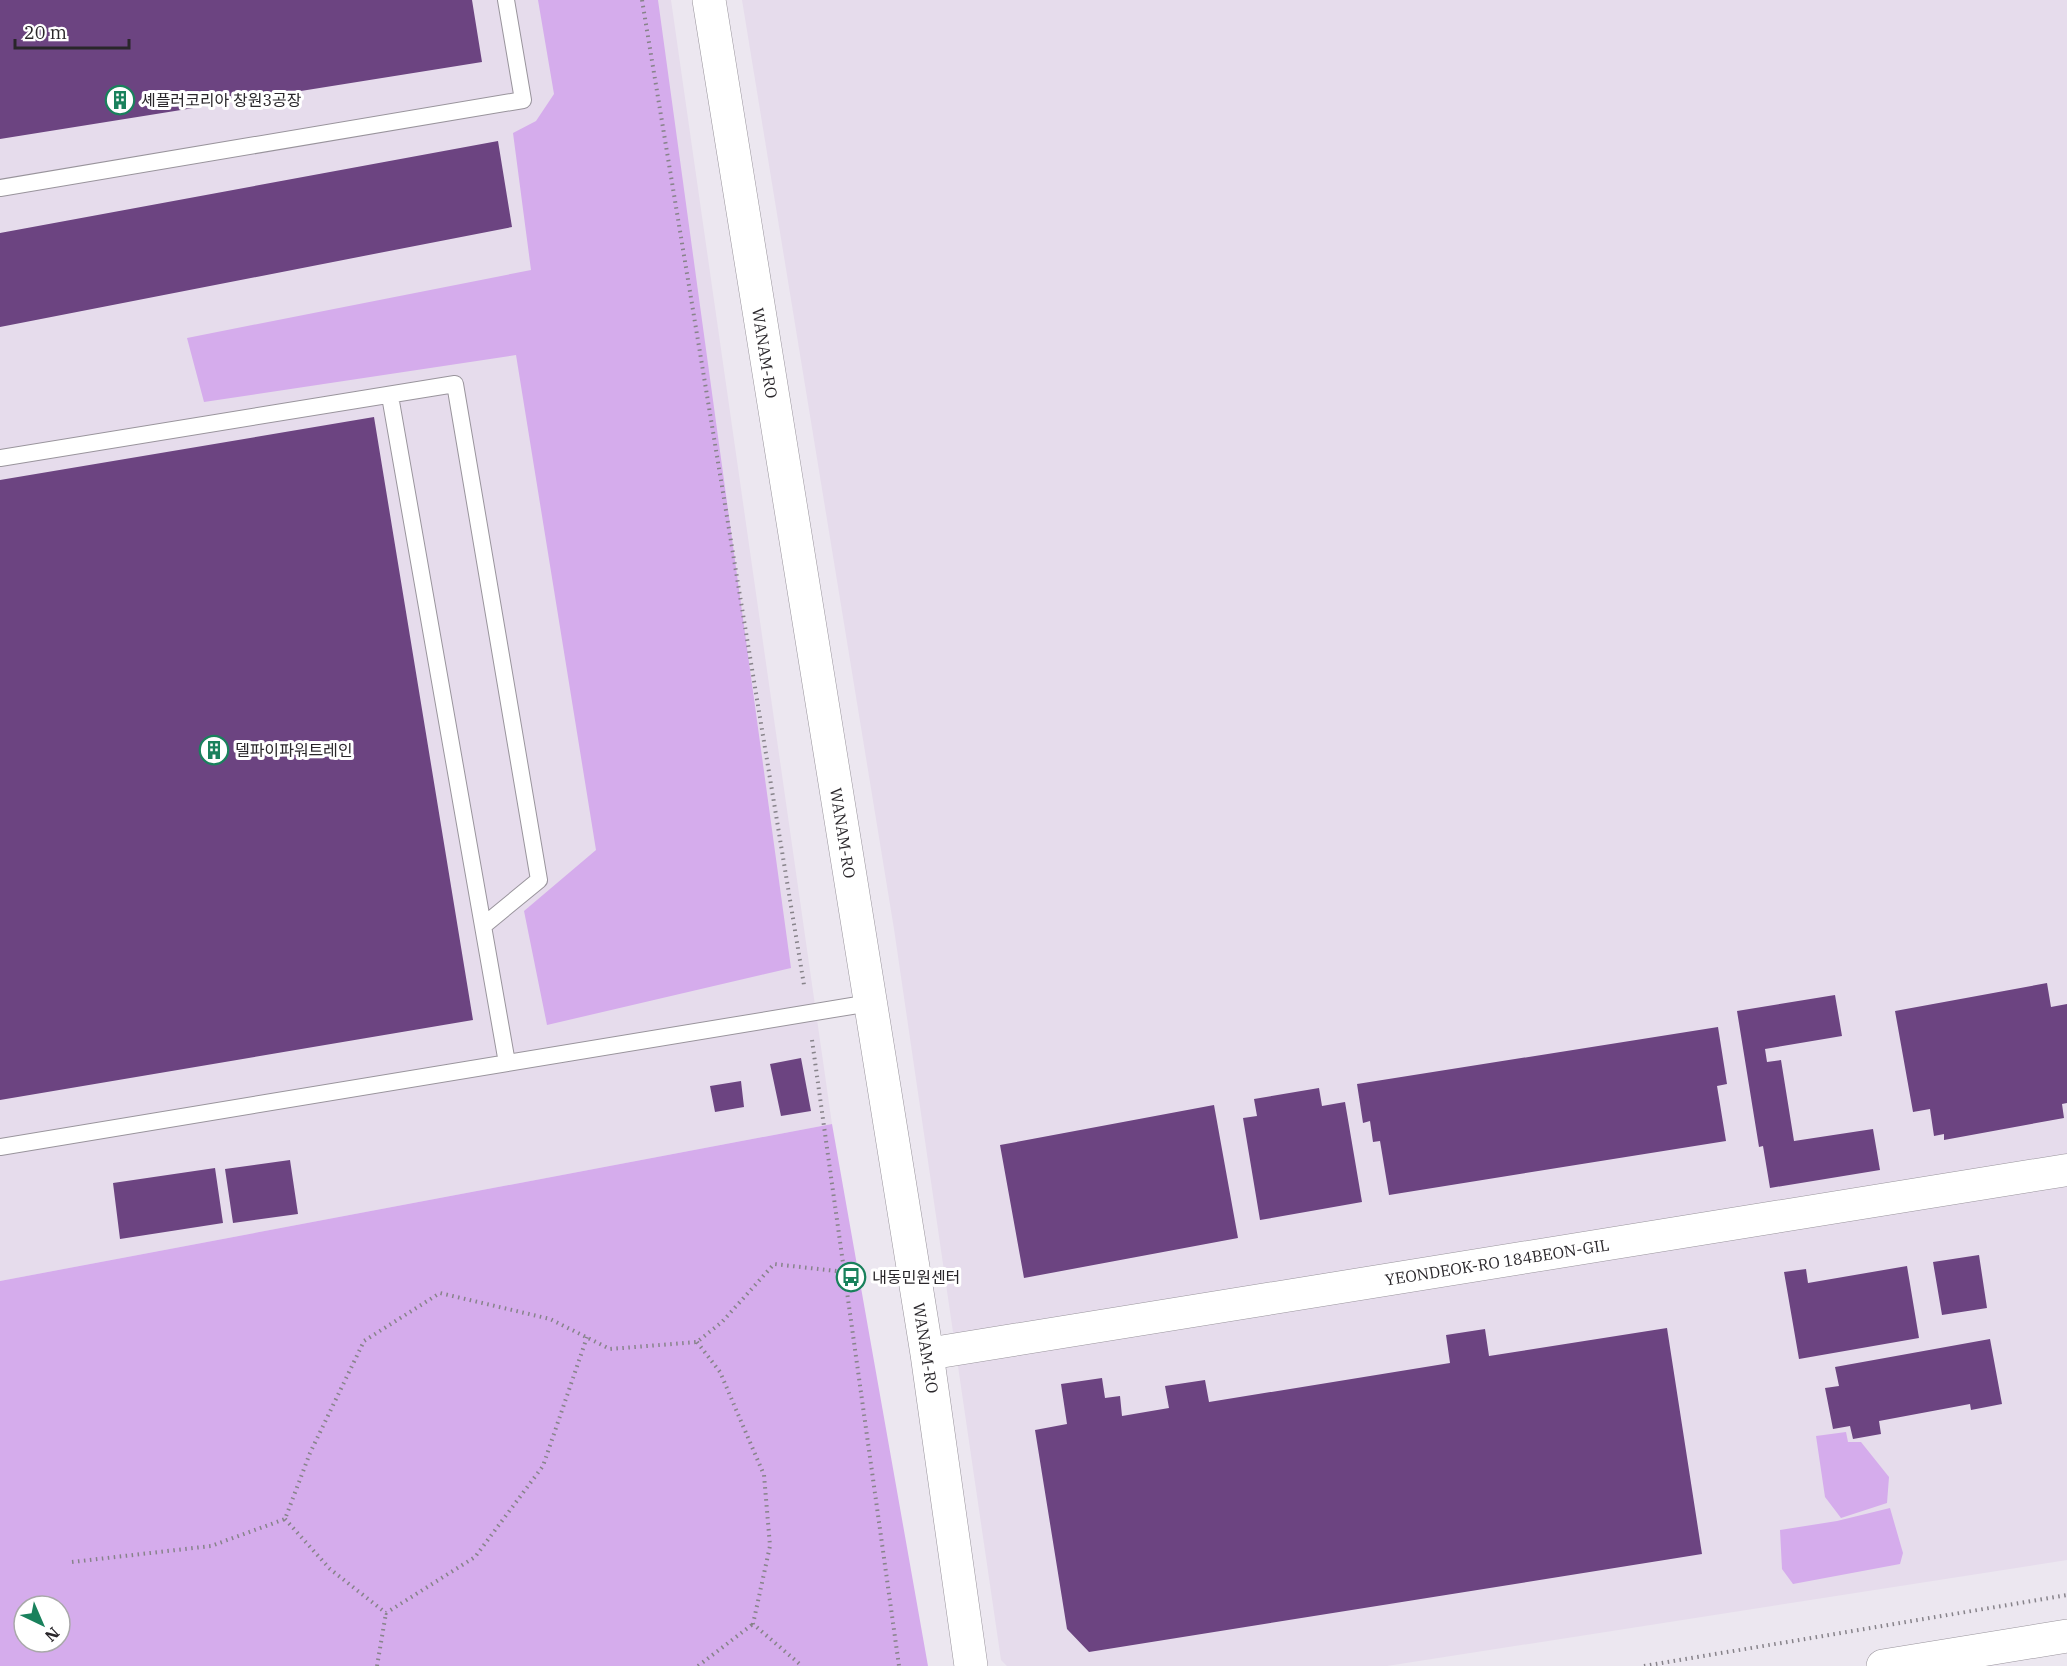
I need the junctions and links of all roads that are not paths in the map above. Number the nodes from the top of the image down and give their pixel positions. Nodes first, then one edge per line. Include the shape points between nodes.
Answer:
1 (506, 0) edge
2 (708, 0) edge
3 (0, 188) edge
4 (390, 396) junction
5 (0, 458) edge
6 (483, 926) junction
7 (870, 1003) junction
8 (507, 1063) junction
9 (0, 1147) edge
10 (2067, 1170) edge
11 (927, 1354) junction
12 (2067, 1636) edge
13 (971, 1666) edge
14 (1883, 1666) edge

1 - 3 lane via 523,100
2 - 7 main road, WANAM-RO
4 - 5 lane
4 - 6 lane
4 - 6 lane via 455,384 458,396 539,880
6 - 8 lane
7 - 8 lane
7 - 11 main road, WANAM-RO
8 - 9 lane
10 - 11 street, YEONDEOK-RO 184BEON-GIL
11 - 13 main road, WANAM-RO
12 - 14 main road

